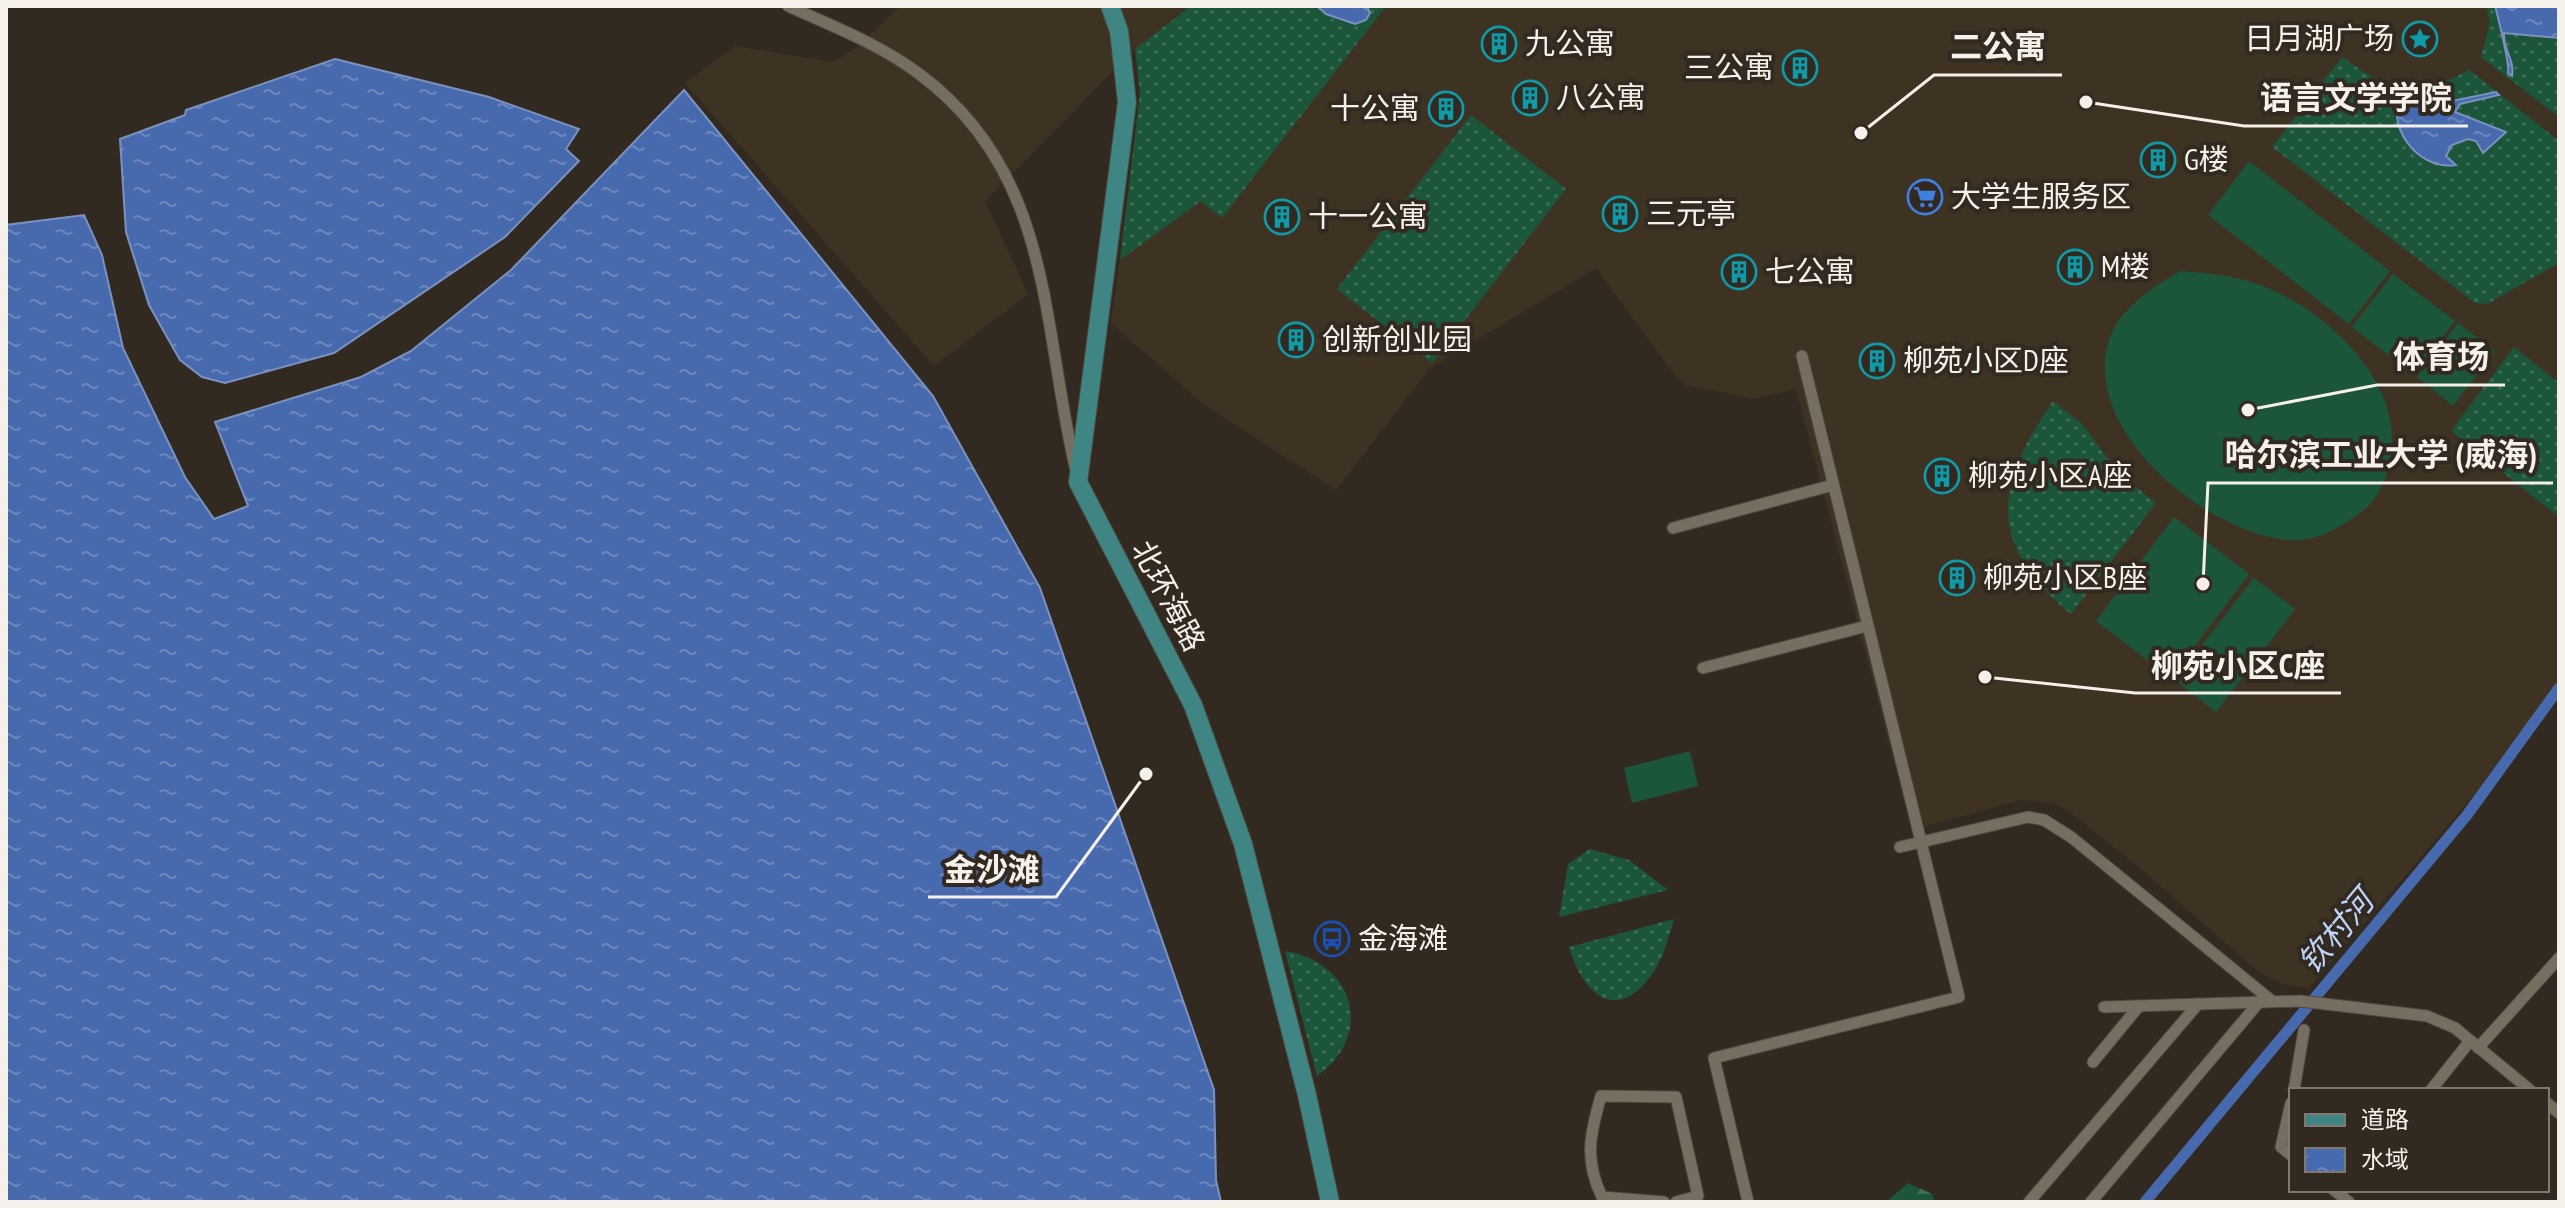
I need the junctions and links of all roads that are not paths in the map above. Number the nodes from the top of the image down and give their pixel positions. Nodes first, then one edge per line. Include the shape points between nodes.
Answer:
1 (788, 6) edge
2 (1110, 6) edge
3 (1802, 356) dead end
4 (1078, 482) junction
5 (1833, 485) junction
6 (1673, 528) dead end
7 (1867, 626) junction
8 (1703, 668) dead end
9 (1922, 840) junction
10 (1900, 847) dead end
11 (2559, 958) edge
12 (2266, 1001) junction
13 (2198, 1004) junction
14 (2139, 1006) junction
15 (2104, 1007) dead end
16 (2304, 1030) dead end
17 (2474, 1044) junction
18 (2093, 1062) dead end
19 (2294, 1088) edge
20 (2433, 1088) edge
21 (2528, 1088) edge
22 (2289, 1112) edge
23 (2289, 1153) edge
24 (1330, 1202) edge
25 (1664, 1202) edge
26 (1676, 1202) edge
27 (1748, 1202) edge
28 (2029, 1202) edge
29 (2091, 1202) edge

1 - 4 street via 920,74 1000,165 1021,204 1037,254
2 - 4 main road via 1119,31 1127,102
3 - 5 street
4 - 24 main road, 北环海路 via 1193,705 1243,844
5 - 6 street
5 - 7 street
7 - 8 street
7 - 9 street
9 - 10 street
9 - 12 street via 2008,819 2044,820
9 - 27 street via 1959,997 1714,1058
11 - 17 street
12 - 13 street
12 - 17 street via 2427,1016 2455,1028
12 - 29 street
13 - 14 street
13 - 28 street
14 - 15 street
14 - 18 street
16 - 19 street
17 - 20 street
17 - 21 street
22 - 23 street via 2281,1147
25 - 26 street via 1602,1197 1591,1174 1591,1132 1601,1096 1676,1097 1698,1196

